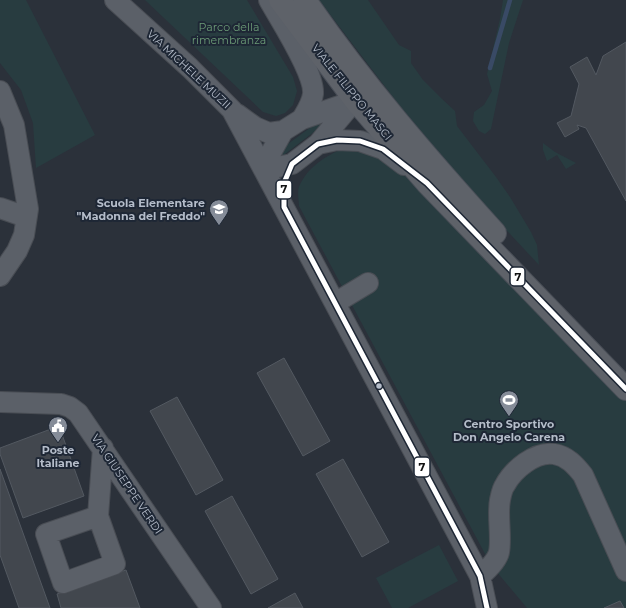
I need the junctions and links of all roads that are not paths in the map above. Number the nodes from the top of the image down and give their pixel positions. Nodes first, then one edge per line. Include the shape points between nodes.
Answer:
1 (115, 0) edge
2 (269, 0) edge
3 (280, 0) edge
4 (305, 0) edge
5 (363, 94) junction
6 (1, 96) edge
7 (232, 110) junction
8 (302, 119) junction
9 (283, 131) junction
10 (318, 144) junction
11 (292, 164) junction
12 (263, 167) junction
13 (427, 183) junction
14 (284, 207) junction
15 (0, 208) edge
16 (26, 217) junction
17 (0, 276) edge
18 (368, 283) dead end
19 (335, 303) junction
20 (626, 378) edge
21 (626, 389) edge
22 (6, 405) edge
23 (0, 414) edge
24 (103, 448) junction
25 (98, 516) dead end
26 (626, 571) edge
27 (480, 576) junction
28 (211, 608) edge
29 (488, 608) edge

1 - 7 street, VIA MICHELE MUZII
2 - 8 street via 302,59 312,85 311,101
3 - 5 main road, VIALE FILIPPO MASCI
4 - 5 main road, VIALE FILIPPO MASCI
5 - 8 street
5 - 10 street
5 - 13 main road, VIALE FILIPPO MASCI
5 - 20 main road, VIALE FILIPPO MASCI via 439,171
6 - 16 street via 14,125 28,209
7 - 9 street via 255,127 269,133
7 - 12 street, VIA MICHELE MUZII
8 - 9 street
9 - 12 street
10 - 11 street
10 - 13 street via 337,140 360,141 383,149
11 - 12 street
11 - 14 street via 284,183
12 - 14 street, VIA MICHELE MUZII
13 - 21 main road, VIALE FILIPPO MASCI
14 - 19 street, VIA MICHELE MUZII
15 - 16 street
16 - 17 street via 24,235 17,251
18 - 19 street
19 - 27 street, VIA MICHELE MUZII
22 - 23 street, VIA GIUSEPPE VERDI
22 - 24 street, VIA GIUSEPPE VERDI via 61,404 70,407 78,413
24 - 25 street
24 - 28 street, VIA GIUSEPPE VERDI
26 - 27 street via 583,475 573,462 554,454 547,454 534,457 514,472 504,486 500,502 499,553
27 - 29 street, VIA MICHELE MUZII

